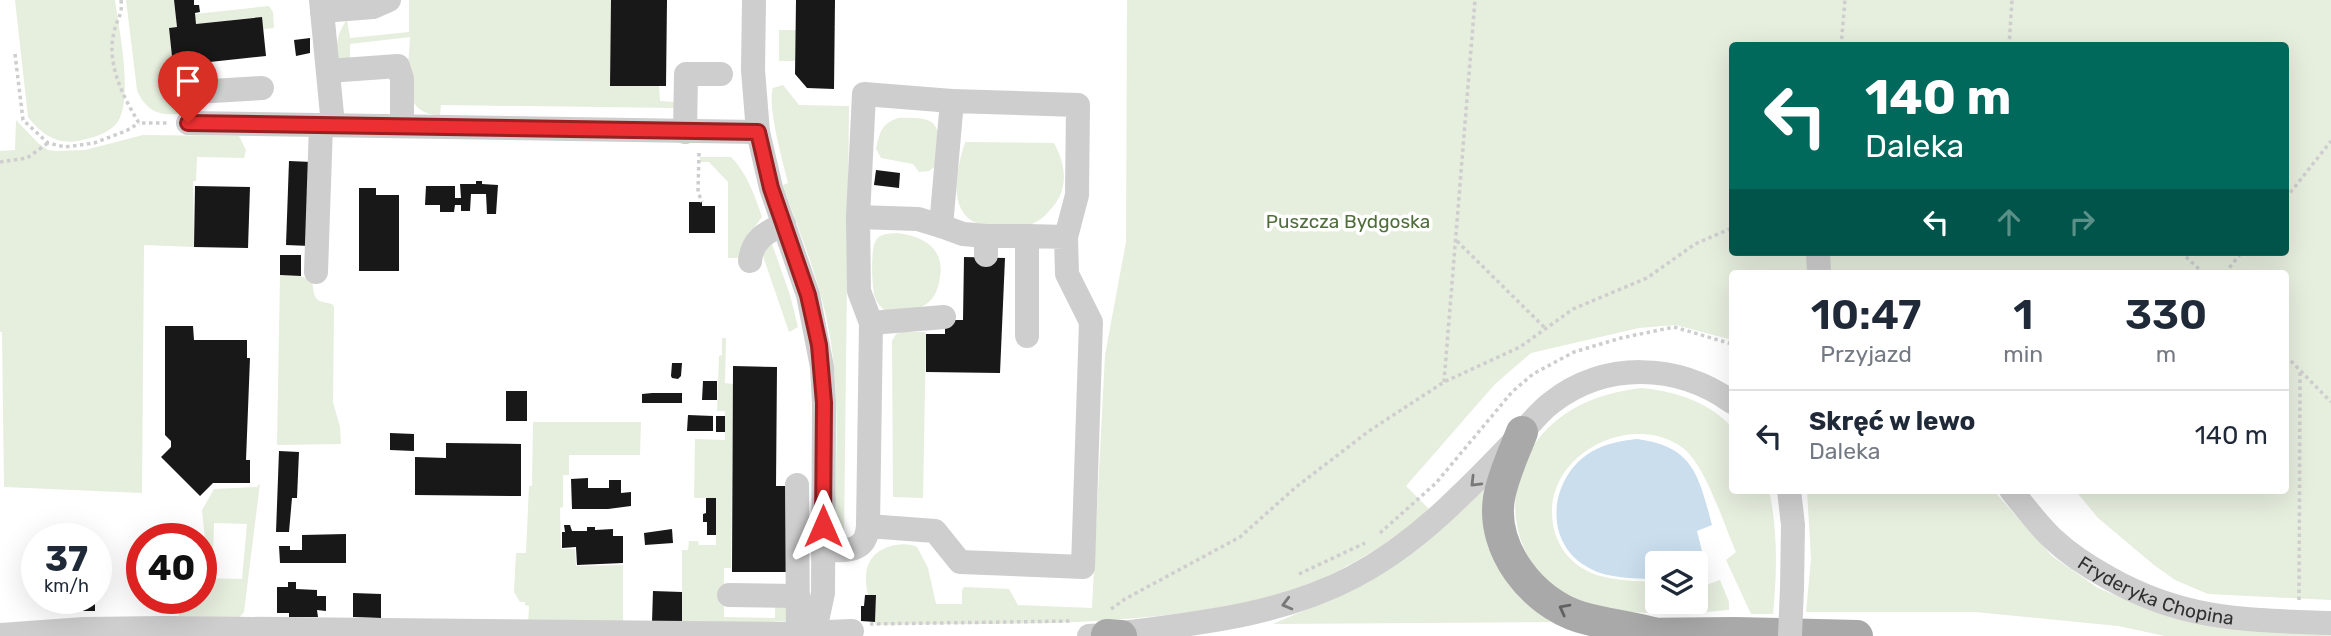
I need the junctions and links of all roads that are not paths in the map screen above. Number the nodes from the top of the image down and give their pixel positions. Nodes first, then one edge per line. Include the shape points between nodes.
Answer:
1 (389, 0) edge
2 (754, 0) edge
3 (322, 6) edge
4 (328, 71) junction
5 (721, 74) dead end
6 (262, 88) dead end
7 (952, 101) junction
8 (327, 125) junction
9 (402, 125) junction
10 (685, 132) junction
11 (758, 132) junction
12 (858, 217) junction
13 (784, 225) junction
14 (941, 226) junction
15 (1027, 236) junction
16 (1066, 237) junction
17 (750, 261) dead end
18 (316, 272) dead end
19 (944, 317) dead end
20 (871, 323) junction
21 (1027, 336) dead end
22 (1729, 400) edge
23 (1522, 432) junction
24 (797, 485) dead end
25 (1789, 494) edge
26 (2014, 494) edge
27 (868, 526) junction
28 (823, 550) junction
29 (823, 593) junction
30 (729, 595) dead end
31 (798, 596) junction
32 (2331, 623) edge
33 (1103, 628) edge
34 (860, 630) edge
35 (1653, 632) junction
36 (807, 634) edge
37 (0, 635) edge
38 (1581, 636) edge
39 (1790, 636) edge
40 (1857, 636) edge

1 - 3 street via 373,7
2 - 11 street
3 - 4 street
4 - 8 street
4 - 9 street via 398,66
5 - 10 street via 686,74
6 - 8 street via 202,92 199,123
7 - 12 street via 864,94
7 - 14 street
7 - 16 street via 1078,106 1077,195
8 - 9 street
8 - 18 street
9 - 10 street
10 - 11 street
11 - 13 street
12 - 14 street via 918,219
12 - 20 street via 859,291
13 - 17 street via 761,236
13 - 28 street via 819,345 824,403
14 - 15 street via 986,245
15 - 16 street
15 - 21 street
16 - 27 street via 1067,274 1091,322 1083,567 960,562 935,531
19 - 20 street
20 - 27 street
22 - 23 street via 1709,387 1669,374 1614,374 1562,395
23 -> 33 street via 1428,526 1352,578 1303,600 1253,613
35 -> 23 main road via 1565,610 1520,574 1505,545 1498,514 1503,484
24 - 31 street
25 - 39 street, bridge via 1794,537
26 - 32 street, Fryderyka Chopina via 2067,551 2129,589 2186,611
27 - 28 street via 867,536 855,548
28 - 29 street
29 - 34 street via 833,616
29 - 36 street
30 - 31 street
31 - 36 street
34 - 36 street
35 - 38 main road
35 - 40 main road
36 - 37 street via 165,628

